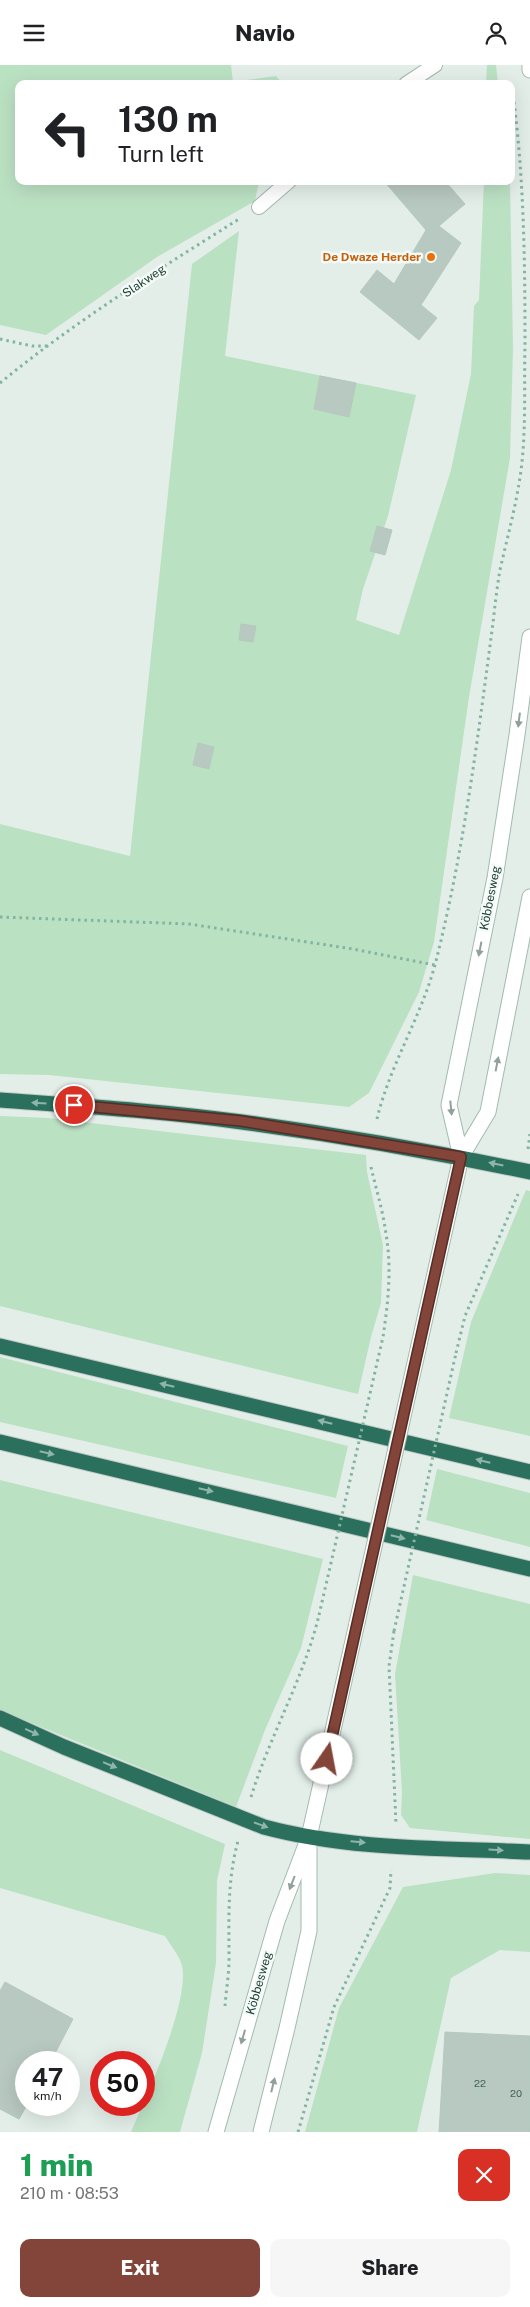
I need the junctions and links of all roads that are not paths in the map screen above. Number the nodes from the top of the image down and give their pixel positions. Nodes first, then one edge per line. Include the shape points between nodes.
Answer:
1 (435, 65) edge
2 (530, 65) edge
3 (530, 70) edge
4 (412, 80) edge
5 (285, 185) edge
6 (259, 207) road end
7 (530, 637) edge
8 (530, 897) edge
9 (0, 1100) edge
10 (461, 1157) junction
11 (527, 1171) edge
12 (0, 1346) edge
13 (0, 1442) edge
14 (530, 1472) edge
15 (530, 1569) edge
16 (0, 1718) edge
17 (309, 1837) junction
18 (530, 1852) edge
19 (216, 2132) edge
20 (261, 2132) edge

1 - 4 lane
2 - 3 main road
5 - 6 lane
7 -> 10 main road, Köbbesweg via 495,878 449,1105
10 -> 8 main road, Köbbesweg via 488,1111
10 -> 9 highway via 241,1121
11 -> 10 highway
10 - 17 main road, Köbbesweg, bridge
14 -> 12 highway
13 -> 15 highway
16 -> 17 highway via 245,1819
17 -> 18 highway
17 -> 19 main road, Köbbesweg via 277,1921
20 -> 17 main road, Köbbesweg via 309,1931

